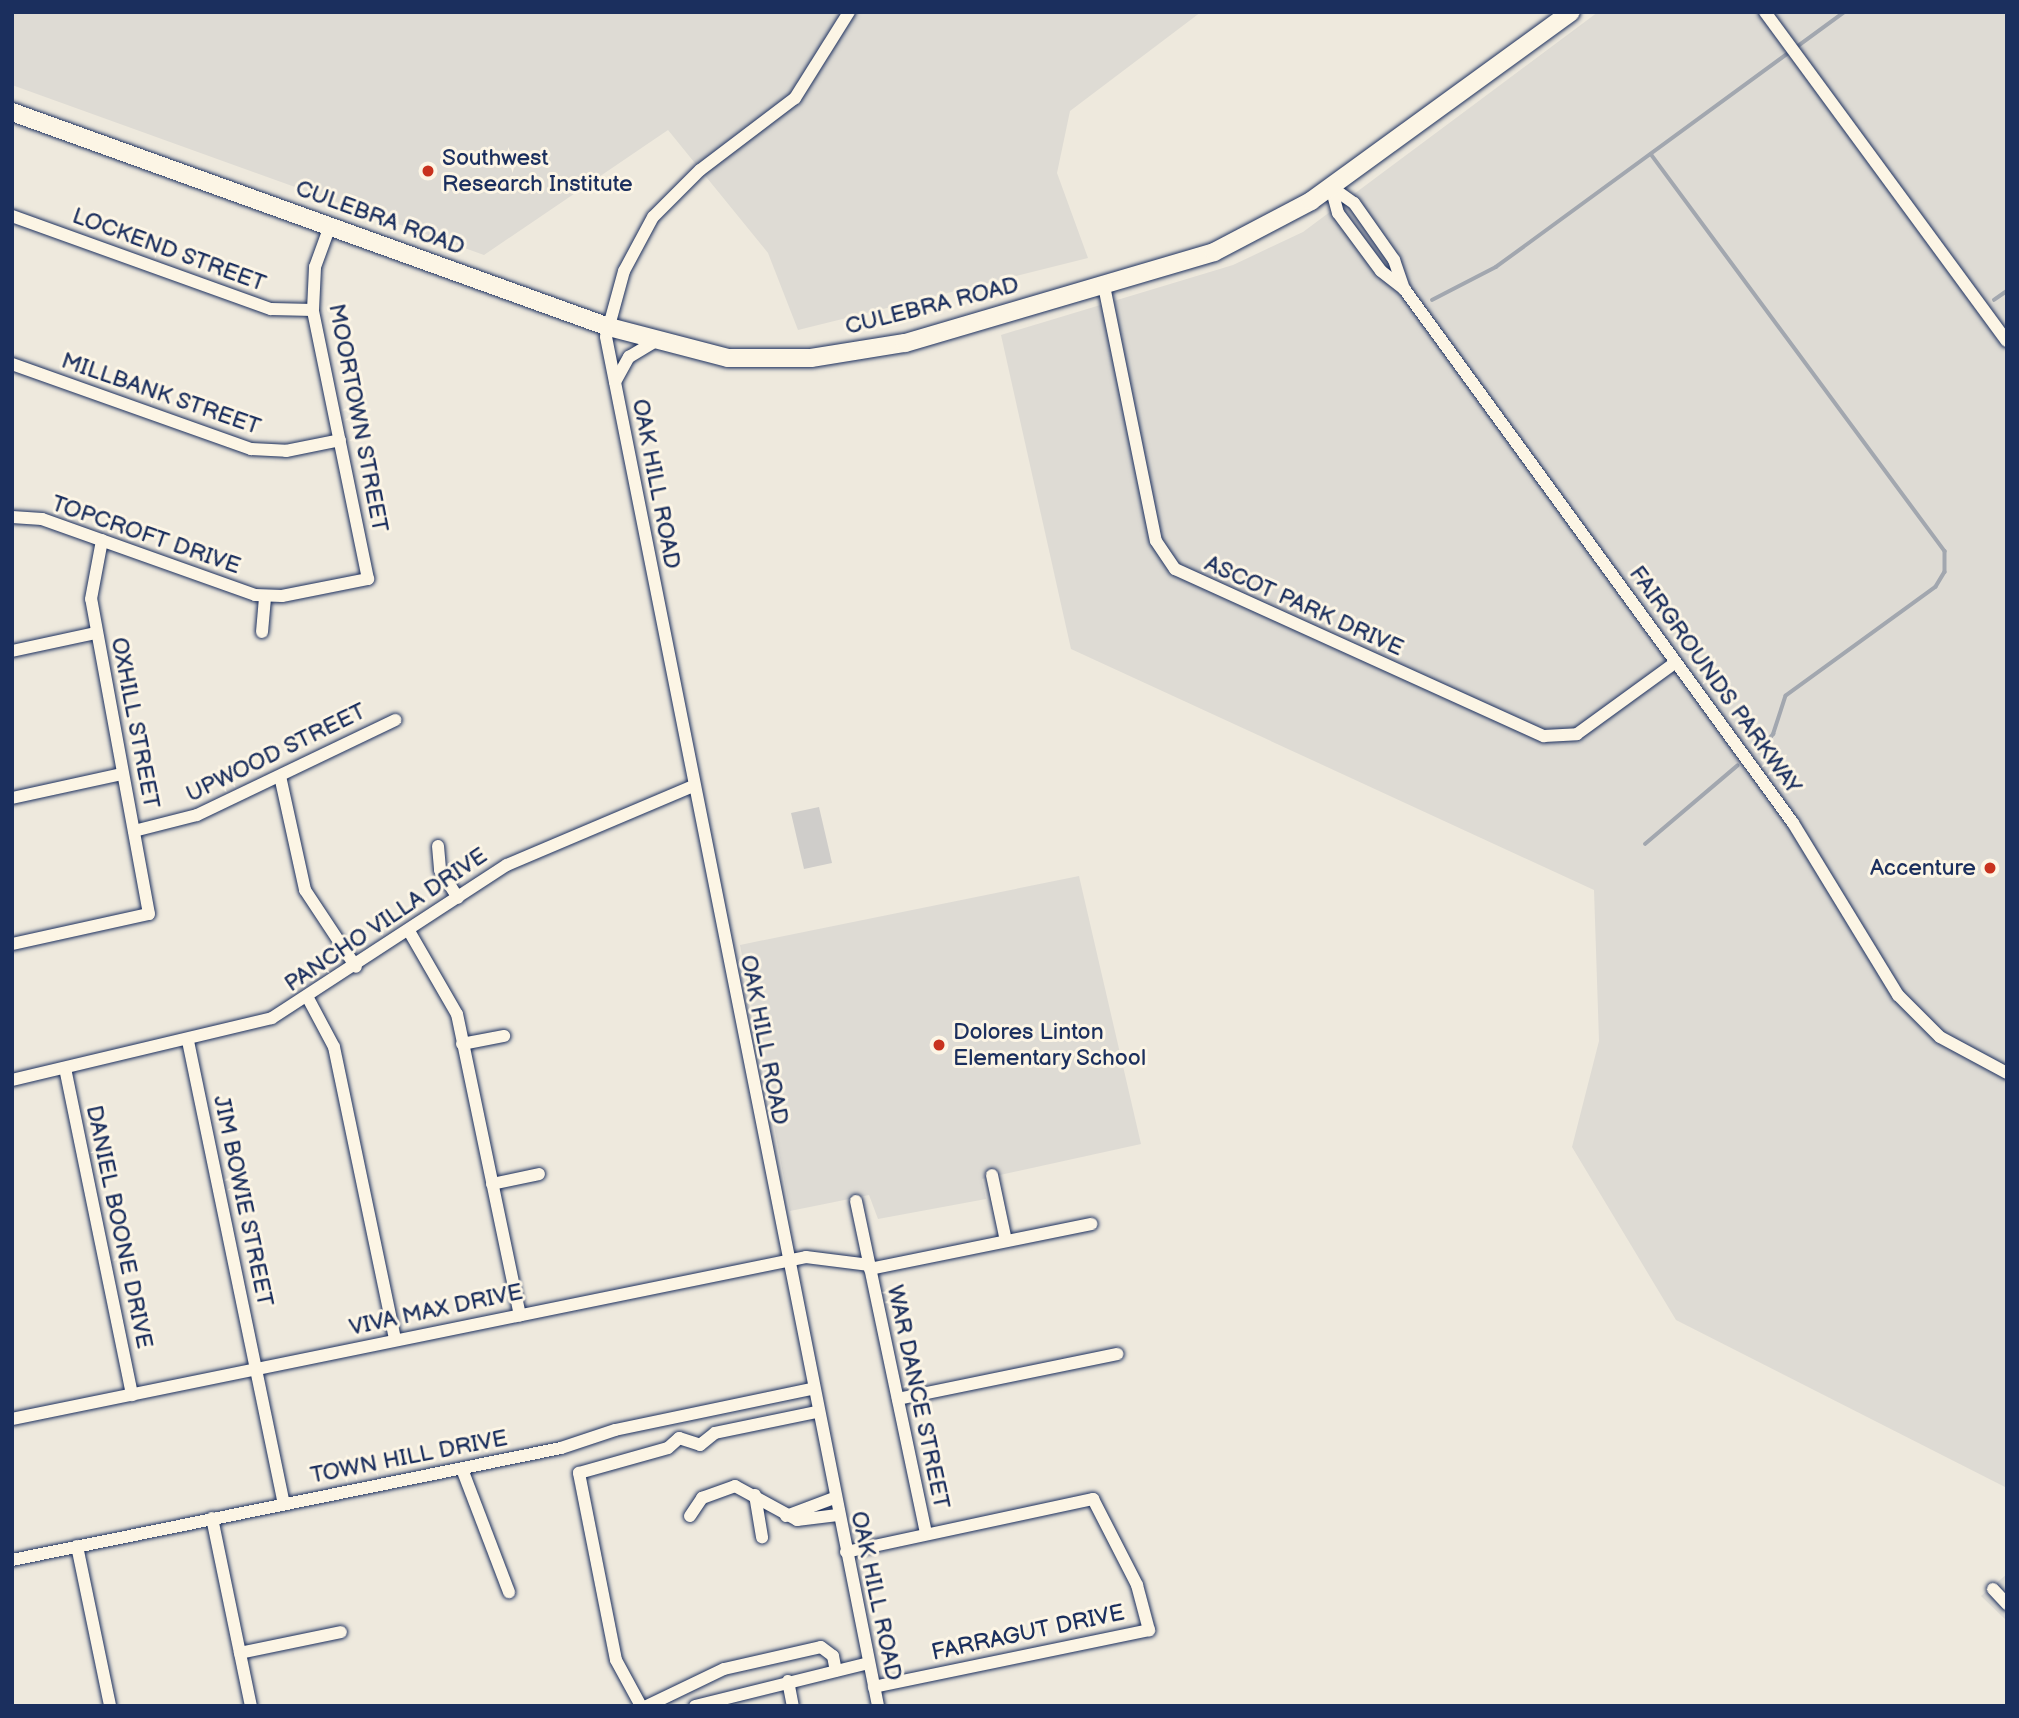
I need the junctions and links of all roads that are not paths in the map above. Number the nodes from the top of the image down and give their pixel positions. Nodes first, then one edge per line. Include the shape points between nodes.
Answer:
1 (849, 12) edge
2 (1570, 12) edge
3 (1765, 12) edge
4 (12, 112) edge
5 (1331, 187) junction
6 (12, 216) edge
7 (330, 226) junction
8 (1104, 286) junction
9 (1405, 290) junction
10 (313, 310) junction
11 (606, 326) junction
12 (656, 341) junction
13 (2007, 341) edge
14 (12, 363) edge
15 (615, 382) junction
16 (340, 440) junction
17 (12, 517) edge
18 (102, 540) junction
19 (368, 579) joint
20 (265, 596) junction
21 (262, 632) dead end
22 (96, 633) junction
23 (12, 651) edge
24 (1676, 662) junction
25 (395, 720) dead end
26 (122, 774) junction
27 (279, 776) junction
28 (693, 786) junction
29 (12, 798) edge
30 (134, 831) junction
31 (438, 846) dead end
32 (458, 898) junction
33 (408, 931) junction
34 (12, 944) edge
35 (356, 967) junction
36 (309, 1000) junction
37 (504, 1036) dead end
38 (188, 1041) junction
39 (463, 1044) junction
40 (65, 1068) junction
41 (2007, 1073) edge
42 (12, 1080) edge
43 (539, 1174) dead end
44 (992, 1175) dead end
45 (492, 1184) junction
46 (856, 1201) dead end
47 (1090, 1224) dead end
48 (1006, 1241) junction
49 (785, 1261) junction
50 (869, 1267) junction
51 (520, 1315) junction
52 (395, 1340) junction
53 (1117, 1354) dead end
54 (257, 1369) junction
55 (812, 1389) junction
56 (132, 1395) junction
57 (898, 1399) junction
58 (816, 1412) junction
59 (12, 1419) edge
60 (462, 1469) junction
61 (755, 1495) junction
62 (834, 1498) junction
63 (285, 1503) junction
64 (838, 1515) junction
65 (690, 1516) dead end
66 (786, 1516) junction
67 (212, 1518) junction
68 (926, 1534) junction
69 (762, 1537) dead end
70 (77, 1546) junction
71 (846, 1552) junction
72 (12, 1560) edge
73 (1993, 1589) dead end
74 (509, 1592) dead end
75 (2007, 1604) edge
76 (341, 1632) dead end
77 (240, 1653) junction
78 (869, 1664) junction
79 (836, 1671) junction
80 (788, 1681) junction
81 (874, 1687) junction
82 (110, 1706) edge
83 (251, 1706) edge
84 (644, 1706) edge
85 (695, 1706) edge
86 (793, 1706) edge
87 (878, 1706) edge

1 - 11 street via 795,98 700,170 653,217 624,271
2 - 5 main road, CULEBRA ROAD
3 - 13 street
4 - 7 main road, CULEBRA ROAD
5 - 8 main road, CULEBRA ROAD via 1191,262
5 - 9 street, FAIRGROUNDS PARKWAY via 1354,203 1394,260
5 - 9 street, FAIRGROUNDS PARKWAY via 1338,214 1381,271
6 - 10 street, LOCKEND STREET via 271,309
7 - 10 street, MOORTOWN STREET via 315,267
7 - 11 main road, CULEBRA ROAD
8 - 12 main road, CULEBRA ROAD via 845,354 741,359
8 - 24 street, ASCOT PARK DRIVE via 1156,541 1175,569 1544,736 1577,734
9 - 24 street, FAIRGROUNDS PARKWAY
10 - 16 street, MOORTOWN STREET
11 - 12 main road, CULEBRA ROAD
11 - 15 street, OAK HILL ROAD
12 - 15 street, OAK HILL ROAD via 629,357
14 - 16 street, MILLBANK STREET via 251,449 286,451
15 - 28 street, OAK HILL ROAD
16 - 19 street, MOORTOWN STREET
17 - 18 street, TOPCROFT DRIVE via 42,519
18 - 20 street, TOPCROFT DRIVE
18 - 22 street, OXHILL STREET via 91,576
19 - 20 street, TOPCROFT DRIVE
20 - 21 street, TOPCROFT DRIVE
22 - 23 street
22 - 26 street, OXHILL STREET
24 - 41 street, FAIRGROUNDS PARKWAY via 1793,823 1898,995 1940,1037
25 - 27 street, UPWOOD STREET
26 - 29 street
26 - 30 street, OXHILL STREET
27 - 30 street, UPWOOD STREET via 190,818
27 - 35 street via 305,890
28 - 32 street, PANCHO VILLA DRIVE via 516,860
28 - 49 street, OAK HILL ROAD
30 - 34 street, OXHILL STREET via 149,914
31 - 32 street via 440,870
32 - 33 street, PANCHO VILLA DRIVE
33 - 35 street, PANCHO VILLA DRIVE
33 - 39 street via 451,994
35 - 36 street, PANCHO VILLA DRIVE
36 - 38 street, PANCHO VILLA DRIVE via 243,1029
36 - 52 street via 334,1046
37 - 39 street
38 - 40 street, PANCHO VILLA DRIVE
38 - 54 street, JIM BOWIE STREET
39 - 45 street
40 - 42 street, PANCHO VILLA DRIVE
40 - 56 street, DANIEL BOONE DRIVE
43 - 45 street
44 - 48 street
45 - 51 street
46 - 50 street, WAR DANCE STREET
47 - 48 street, VIVA MAX DRIVE
48 - 50 street, VIVA MAX DRIVE
49 - 50 street, VIVA MAX DRIVE via 823,1256
49 - 51 street, VIVA MAX DRIVE
49 - 55 street, OAK HILL ROAD
50 - 57 street, WAR DANCE STREET
51 - 52 street, VIVA MAX DRIVE
52 - 54 street, VIVA MAX DRIVE
53 - 57 street
54 - 56 street, VIVA MAX DRIVE
54 - 63 street, JIM BOWIE STREET
55 - 58 street, OAK HILL ROAD
55 - 60 street, TOWN HILL DRIVE
56 - 59 street, VIVA MAX DRIVE
57 - 68 street, WAR DANCE STREET
58 - 62 street, OAK HILL ROAD
58 - 84 street via 715,1433 700,1445 679,1438 668,1448 579,1473 616,1660
60 - 63 street, TOWN HILL DRIVE
60 - 74 street
61 - 65 street via 736,1486 715,1490
61 - 66 street
61 - 69 street
62 - 64 street, OAK HILL ROAD
62 - 66 street
63 - 67 street, TOWN HILL DRIVE
64 - 66 street
64 - 71 street, OAK HILL ROAD
67 - 70 street, TOWN HILL DRIVE
67 - 77 street
68 - 71 street
68 - 81 street, FARRAGUT DRIVE via 1093,1499 1137,1585 1149,1629
70 - 72 street, TOWN HILL DRIVE
70 - 82 street
71 - 78 street, OAK HILL ROAD
73 - 75 street
76 - 77 street
77 - 83 street
78 - 79 street
78 - 81 street, OAK HILL ROAD
79 - 80 street
79 - 84 street via 833,1656 821,1647 724,1669
80 - 85 street
80 - 86 street
81 - 87 street, OAK HILL ROAD

